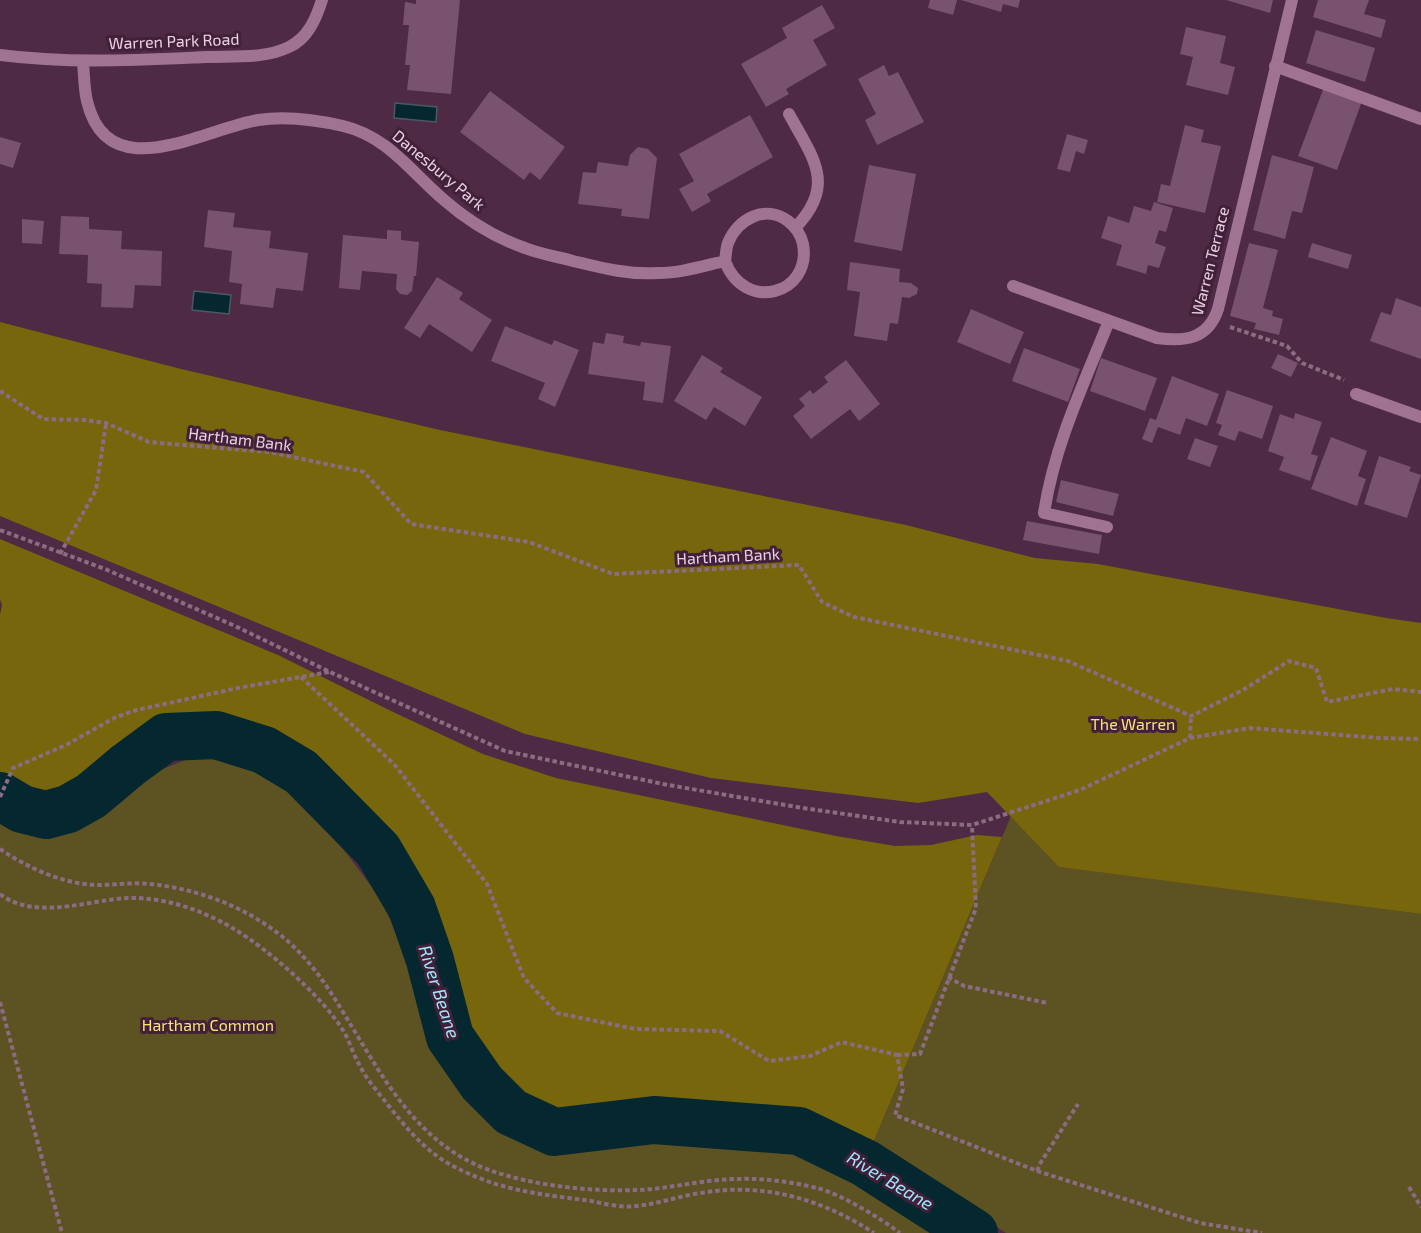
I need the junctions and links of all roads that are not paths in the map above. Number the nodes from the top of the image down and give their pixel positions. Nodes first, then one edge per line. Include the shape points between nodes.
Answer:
1 (322, 0) edge
2 (1292, 0) edge
3 (0, 55) edge
4 (83, 61) junction
5 (1275, 66) junction
6 (789, 114) dead end
7 (1421, 119) edge
8 (795, 228) junction
9 (725, 261) junction
10 (1013, 286) dead end
11 (1109, 321) junction
12 (1356, 394) road end
13 (1421, 417) edge
14 (1107, 526) dead end

1 - 4 street, Warren Park Road via 307,33 288,48 269,53
2 - 5 street, Warren Terrace
3 - 4 street, Warren Park Road
4 - 9 street, Danesbury Park via 86,101 93,119 114,144 128,148 181,144 228,126 260,120 345,126 389,147 465,217 525,249 620,273 659,273
5 - 7 street
5 - 11 street, Warren Terrace via 1214,322 1196,335 1170,340
6 - 8 street via 818,174 812,207
8 - 9 street via 777,215 755,215 736,230 728,243
8 - 9 street via 801,237 804,263 799,274 782,288 762,293 745,287 730,274
10 - 11 street, Warren Terrace
11 - 14 street via 1049,479 1044,513
12 - 13 street

